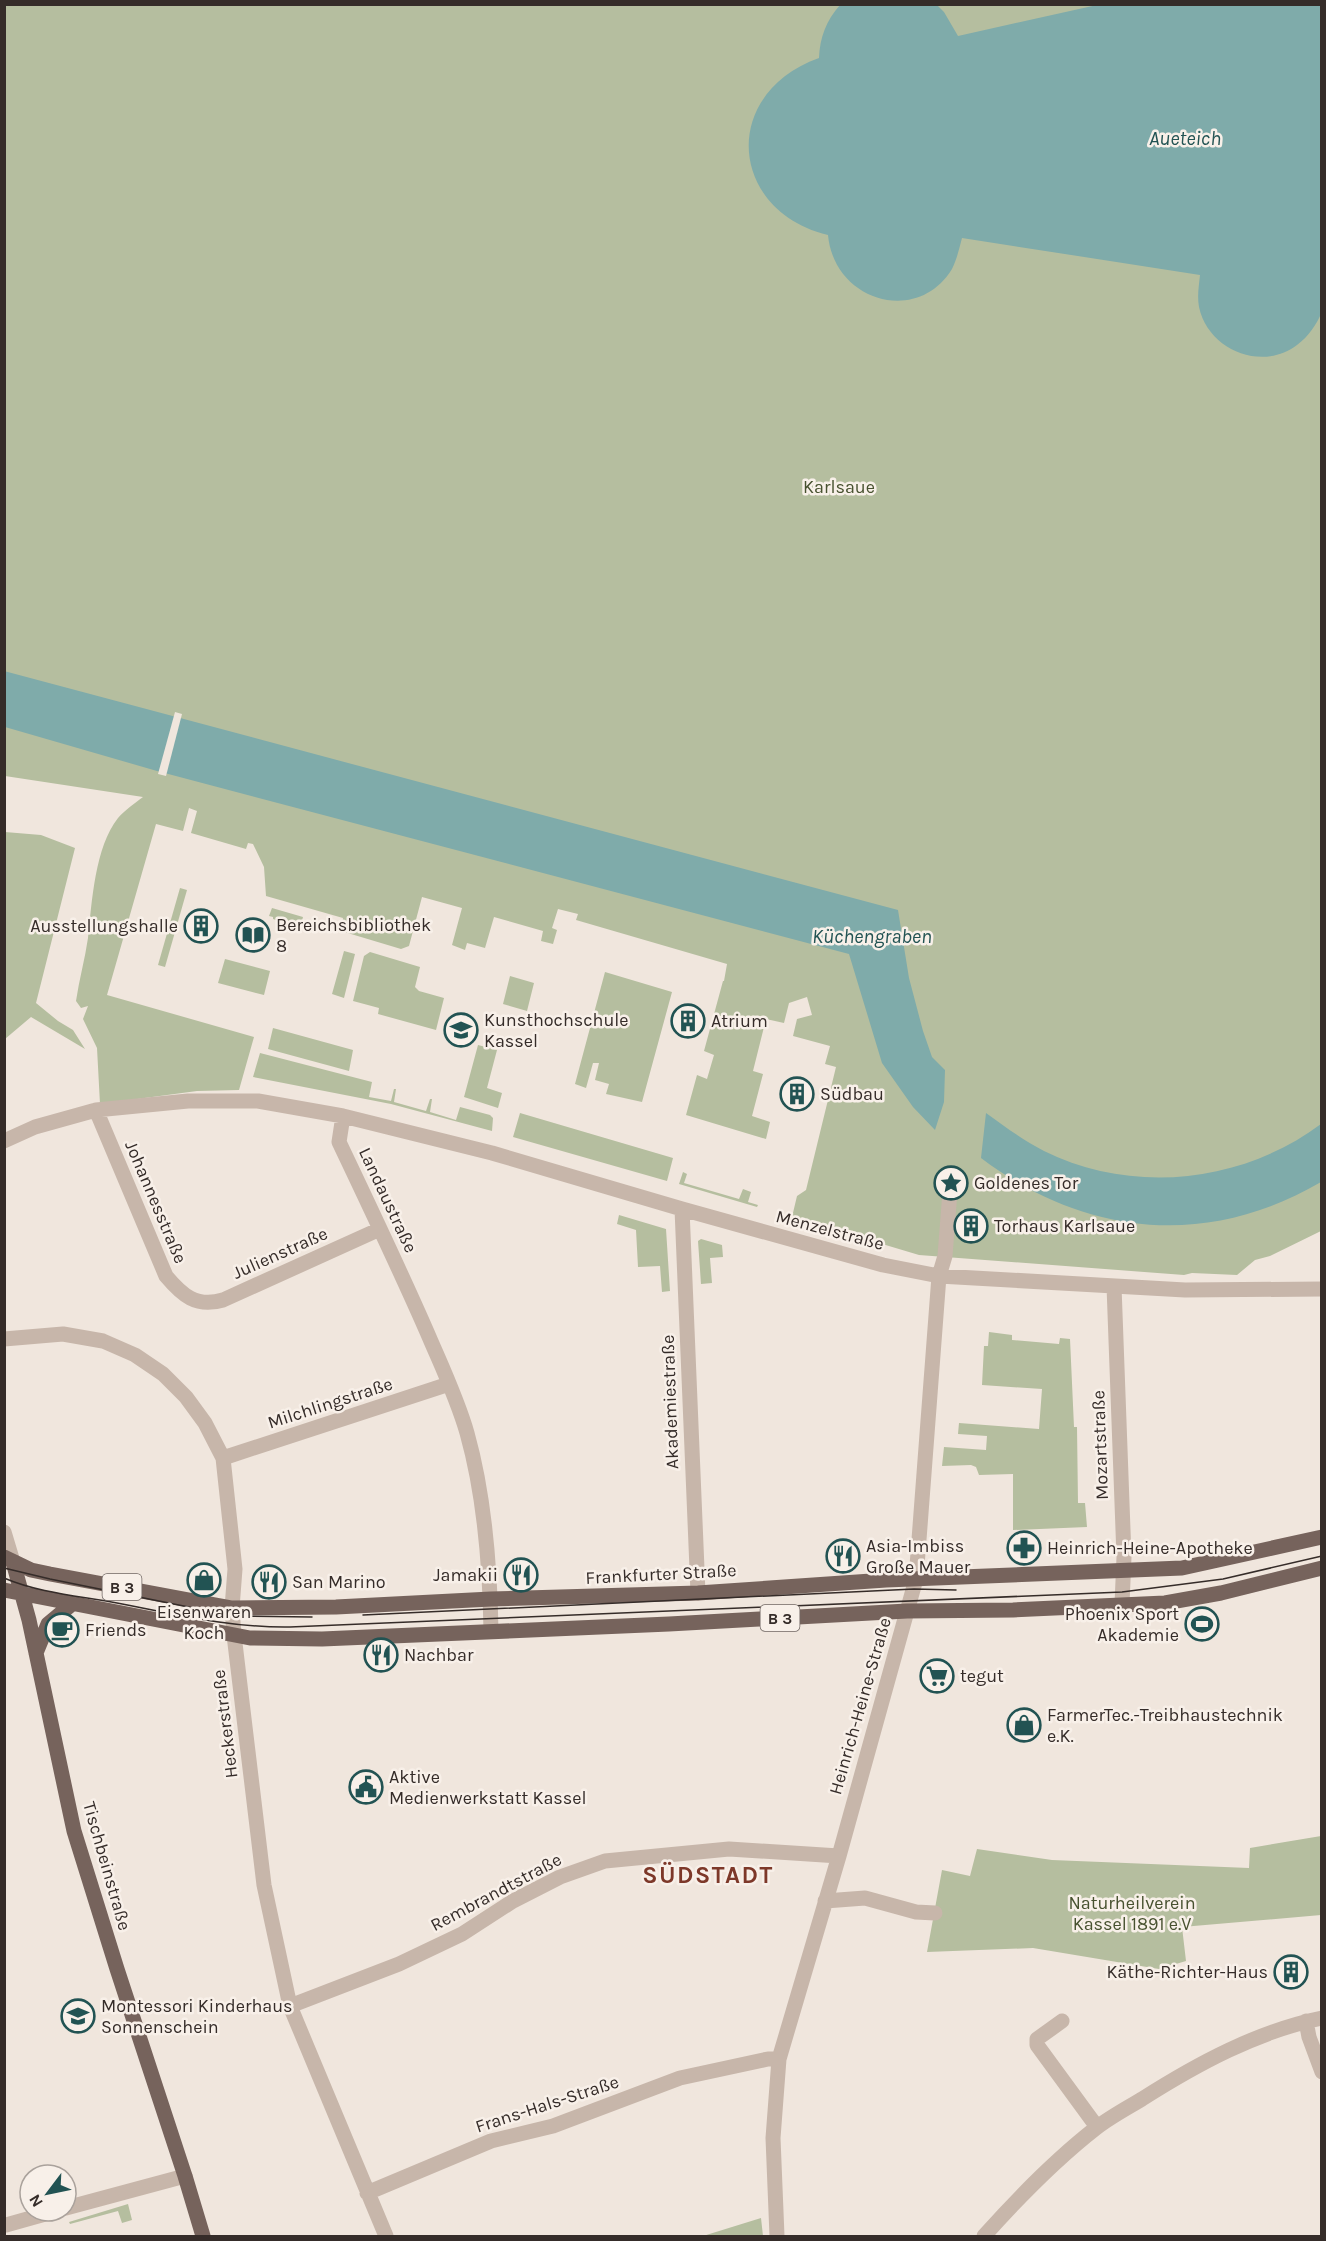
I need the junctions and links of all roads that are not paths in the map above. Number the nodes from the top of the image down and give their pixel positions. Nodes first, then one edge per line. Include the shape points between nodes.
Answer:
1 (96, 1110) junction
2 (343, 1116) junction
3 (4, 1141) edge
4 (951, 1178) dead end
5 (682, 1209) junction
6 (380, 1230) junction
7 (939, 1276) junction
8 (1114, 1286) junction
9 (1322, 1289) edge
10 (194, 1300) joint
11 (4, 1339) edge
12 (449, 1384) junction
13 (223, 1458) junction
14 (4, 1532) edge
15 (1322, 1537) edge
16 (9, 1559) edge
17 (1322, 1568) edge
18 (1123, 1571) junction
19 (916, 1579) junction
20 (4, 1590) edge
21 (698, 1593) junction
22 (22, 1595) junction
23 (491, 1599) junction
24 (72, 1604) junction
25 (1122, 1604) junction
26 (232, 1608) junction
27 (908, 1611) junction
28 (491, 1631) junction
29 (234, 1635) junction
30 (36, 1653) junction
31 (839, 1856) junction
32 (825, 1901) junction
33 (935, 1913) dead end
34 (290, 2006) junction
35 (1322, 2018) edge
36 (1062, 2021) dead end
37 (1306, 2021) junction
38 (779, 2059) junction
39 (1322, 2072) edge
40 (1097, 2127) junction
41 (185, 2176) junction
42 (367, 2193) junction
43 (78, 2205) edge
44 (203, 2236) edge
45 (386, 2236) edge
46 (777, 2236) edge
47 (984, 2236) edge

1 - 2 street via 188,1101 258,1101
1 - 3 street via 35,1127
1 - 10 street, Johannesstraße via 166,1276
2 - 5 street, Menzelstraße via 492,1153
2 - 6 street, Landaustraße via 339,1142
4 - 7 street, Heinrich-Heine-Straße via 945,1256
5 - 7 street, Menzelstraße via 883,1265
5 - 21 street, Akademiestraße
6 - 10 street, Julienstraße via 223,1300 209,1304
6 - 12 street, Landaustraße
7 - 8 street, Menzelstraße
7 - 19 street, Heinrich-Heine-Straße
8 - 9 street, Menzelstraße via 1223,1291
8 - 18 street, Mozartstraße
11 - 13 street, Heckerstraße via 63,1334 103,1341 135,1355 186,1396 206,1423
12 - 13 street, Milchlingstraße
12 - 23 street, Landaustraße via 467,1433 481,1497
13 - 26 street, Heckerstraße via 235,1569
14 - 16 street
15 - 18 main road, Frankfurter Straße / B 3 via 1182,1568
16 - 22 main road, Tischbeinstraße
16 - 26 main road, Frankfurter Straße / B 3 via 55,1575
17 - 25 main road, B 3 via 1210,1595 1165,1603
18 - 19 main road, Frankfurter Straße / B 3
18 - 25 street, Mozartstraße
19 - 21 main road, Frankfurter Straße / B 3
19 - 27 street, Heinrich-Heine-Straße
20 - 22 main road, B 3
21 - 23 main road, Frankfurter Straße / B 3
22 - 24 main road, B 3
22 - 30 main road, Tischbeinstraße
23 - 26 main road, Frankfurter Straße / B 3
23 - 28 street, Landaustraße
24 - 29 main road, B 3
24 - 30 main road via 48,1624
25 - 27 main road, B 3
26 - 29 street, Heckerstraße
27 - 28 main road, B 3
27 - 31 street, Heinrich-Heine-Straße
28 - 29 main road, B 3 via 322,1639
29 - 34 street, Heckerstraße via 264,1886
30 - 41 main road, Tischbeinstraße via 74,1830
31 - 32 street, Heinrich-Heine-Straße
31 - 34 street, Rembrandtstraße via 729,1849 605,1861 560,1877 462,1934 399,1964
32 - 33 street via 865,1898 916,1912
32 - 38 street, Heinrich-Heine-Straße
34 - 42 street, Heckerstraße
35 - 37 street
36 - 40 street via 1037,2039 1037,2045
37 - 39 street
37 - 40 street via 1229,2049
38 - 42 street, Frans-Hals-Straße via 680,2078 553,2126 491,2141
38 - 46 street, Heinrich-Heine-Straße via 773,2146
40 - 47 street
41 - 43 street
41 - 44 main road, Tischbeinstraße
42 - 45 street, Heckerstraße

